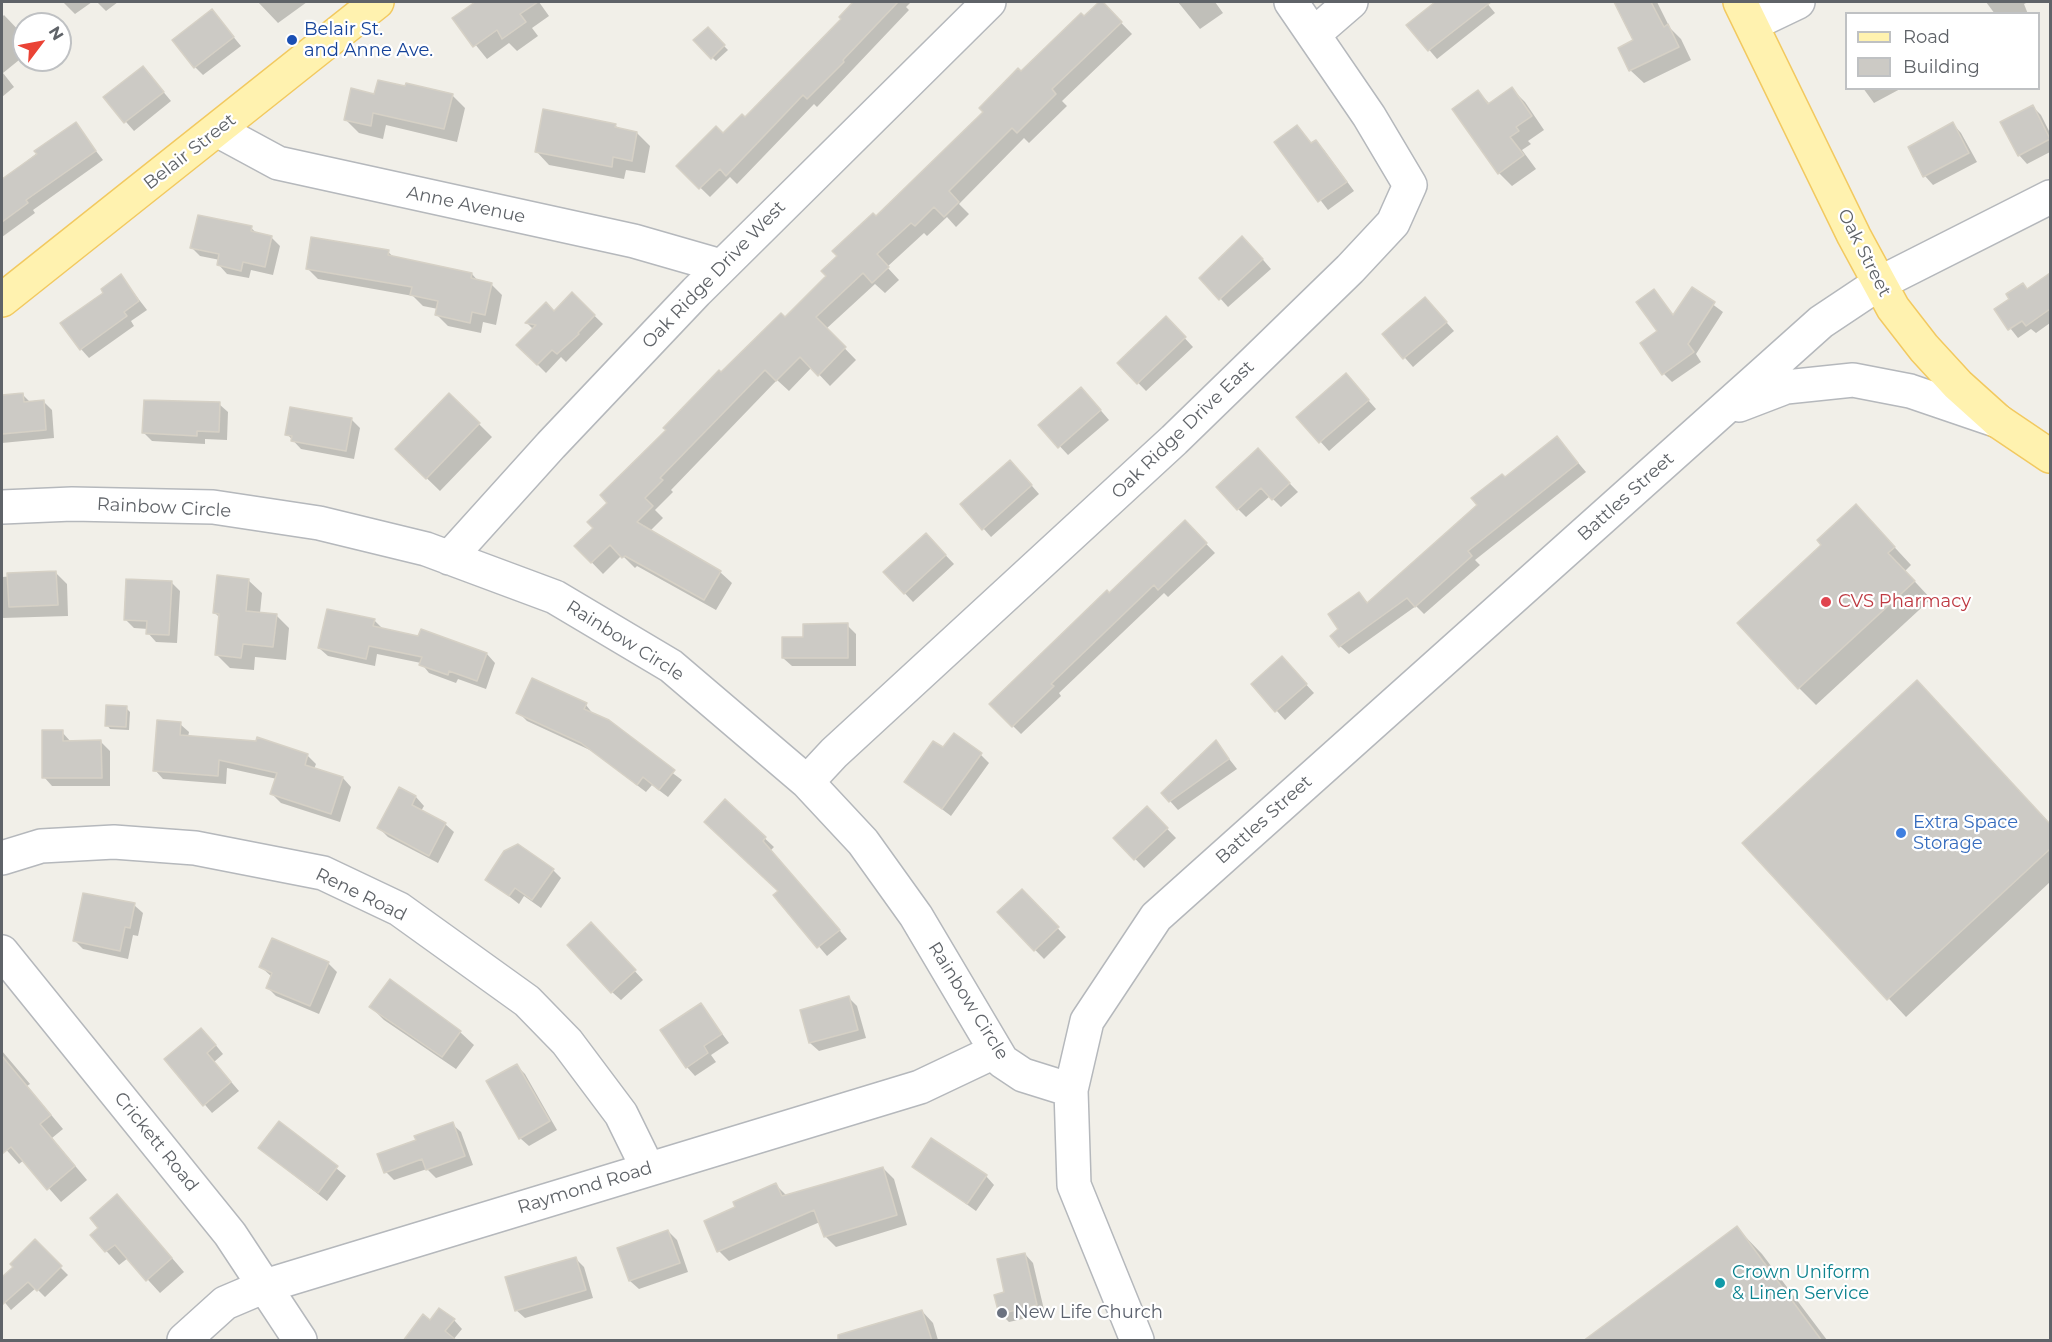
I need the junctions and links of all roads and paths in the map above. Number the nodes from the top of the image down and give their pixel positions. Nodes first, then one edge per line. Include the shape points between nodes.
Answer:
1 (377, 2) edge
2 (988, 2) edge
3 (1291, 2) edge
4 (1351, 2) edge
5 (1798, 2) edge
6 (1746, 13) edge
7 (1314, 34) junction
8 (217, 130) junction
9 (2050, 197) edge
10 (721, 266) junction
11 (1878, 284) junction
12 (2, 300) edge
13 (1714, 419) junction
14 (1998, 421) junction
15 (2050, 456) edge
16 (2, 507) edge
17 (449, 558) junction
18 (807, 782) junction
19 (2, 858) edge
20 (2, 952) edge
21 (996, 1051) junction
22 (1071, 1090) junction
23 (648, 1169) junction
24 (265, 1286) junction
25 (184, 1341) edge
26 (300, 1341) edge
27 (1137, 1341) edge

1 - 8 main road, Belair Street
2 - 10 street, Oak Ridge Drive West
3 - 7 street
4 - 7 street
5 - 6 street
6 - 11 main road, Oak Street
7 - 18 street, Oak Ridge Drive East via 1410,185 1394,223 1174,440
8 - 10 street, Anne Avenue via 278,163 634,241
8 - 12 main road, Belair Street
9 - 11 street, Battles Street
10 - 17 street, Oak Ridge Drive West
11 - 13 street, Battles Street via 1821,322
11 - 14 main road, Oak Street via 1924,348
13 - 14 street, Battles Street via 1786,387 1853,380 1910,391
13 - 22 street, Battles Street via 1156,917 1087,1021
14 - 15 main road, Oak Street
16 - 17 street, Rainbow Circle via 213,507 319,523
17 - 18 street, Rainbow Circle via 555,597 672,666
18 - 21 street, Rainbow Circle via 863,842 916,916
19 - 23 street, Rene Road via 41,846 114,842 195,848 323,873 399,909 527,1001 567,1042 621,1113
20 - 24 street, Crickett Road via 190,1183
21 - 22 street, Rainbow Circle via 1002,1061 1023,1075
21 - 23 street, Raymond Road via 920,1087
22 - 27 street, Battles Street via 1074,1185
23 - 24 street, Raymond Road
24 - 25 street, Raymond Road via 225,1303
24 - 26 street, Crickett Road

